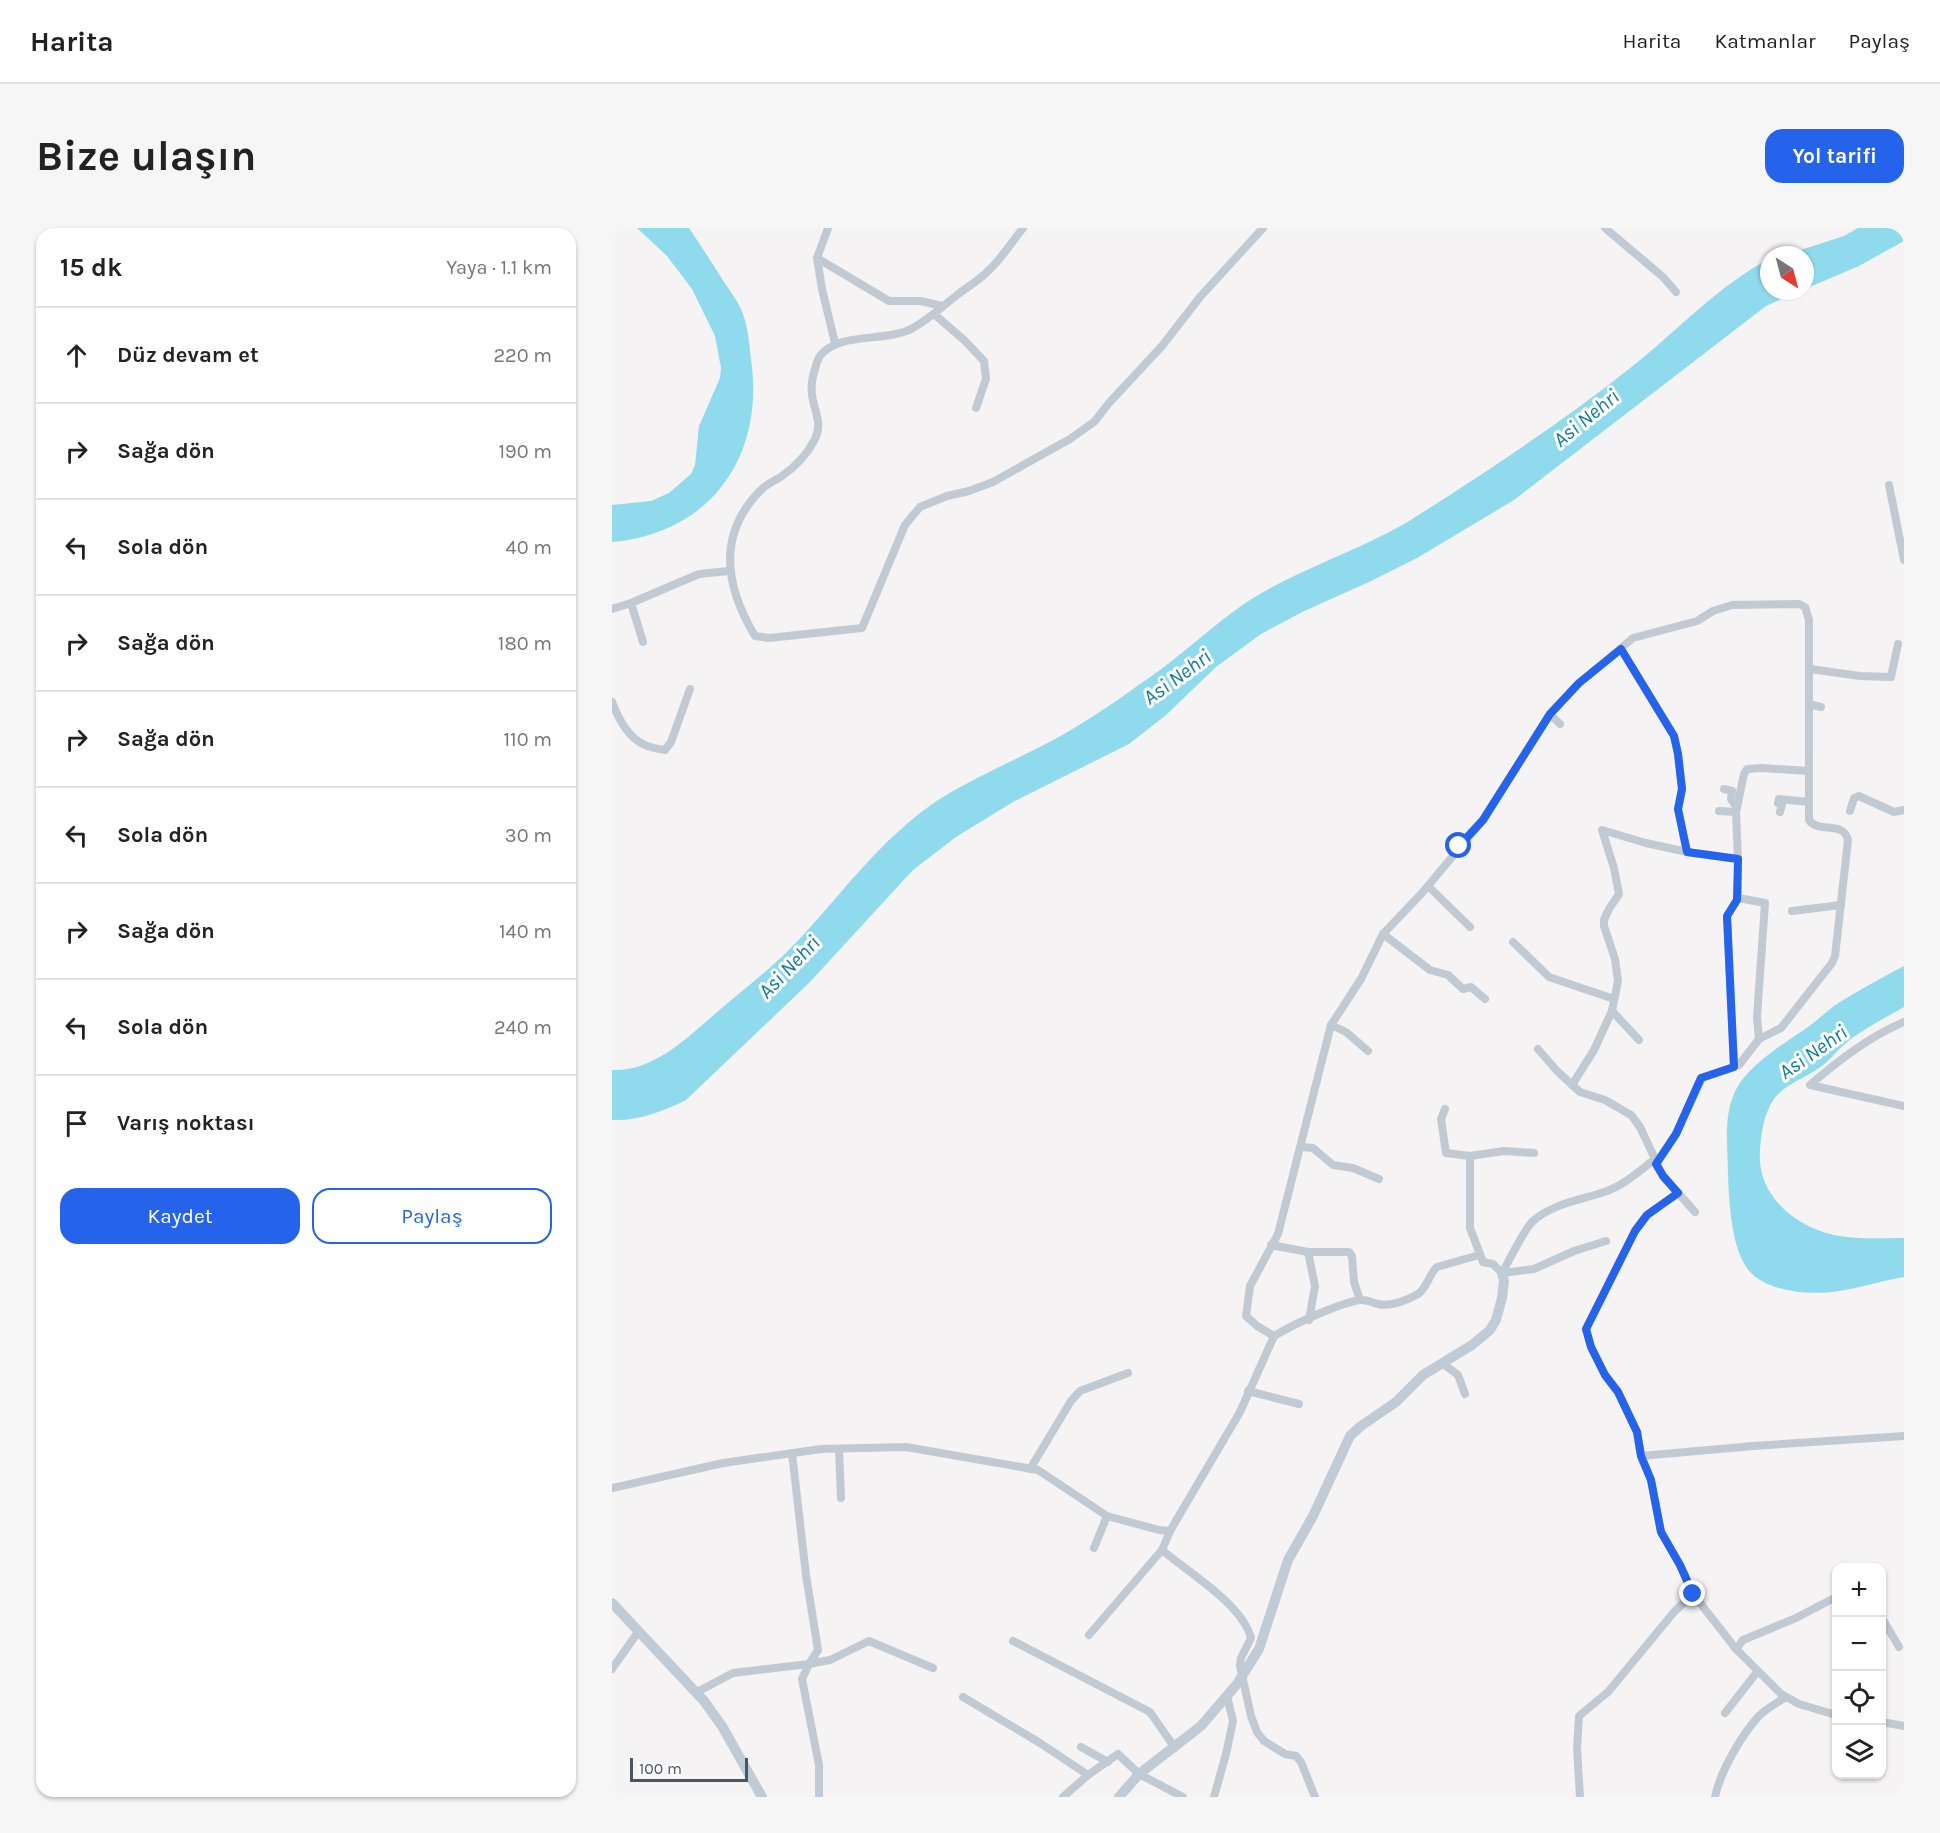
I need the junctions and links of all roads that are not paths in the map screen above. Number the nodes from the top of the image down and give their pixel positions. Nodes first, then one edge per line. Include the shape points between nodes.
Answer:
1 (828, 228) edge
2 (1023, 228) edge
3 (1263, 228) edge
4 (1605, 228) edge
5 (817, 258) junction
6 (1676, 292) dead end
7 (942, 306) junction
8 (933, 314) junction
9 (835, 343) junction
10 (976, 408) dead end
11 (1889, 485) dead end
12 (1904, 560) edge
13 (729, 571) junction
14 (631, 603) junction
15 (612, 609) edge
16 (643, 642) dead end
17 (1898, 644) dead end
18 (1621, 649) junction
19 (1810, 669) junction
20 (690, 689) dead end
21 (612, 702) edge
22 (1809, 704) junction
23 (1821, 707) dead end
24 (1550, 714) junction
25 (1560, 724) dead end
26 (1809, 771) junction
27 (1724, 789) dead end
28 (1809, 802) junction
29 (1736, 810) junction
30 (1904, 810) edge
31 (1719, 811) dead end
32 (1850, 811) dead end
33 (1780, 812) dead end
34 (1687, 852) junction
35 (1738, 859) junction
36 (1428, 886) junction
37 (1737, 898) junction
38 (1841, 905) junction
39 (1792, 911) dead end
40 (1470, 927) dead end
41 (1383, 934) junction
42 (1512, 942) dead end
43 (1485, 999) dead end
44 (1614, 999) junction
45 (1612, 1011) junction
46 (1904, 1022) edge
47 (1331, 1025) junction
48 (1759, 1039) junction
49 (1639, 1040) dead end
50 (1538, 1049) dead end
51 (1368, 1051) dead end
52 (1734, 1067) junction
53 (1572, 1085) junction
54 (1904, 1106) edge
55 (1445, 1109) dead end
56 (1302, 1147) junction
57 (1534, 1153) dead end
58 (1470, 1155) junction
59 (1655, 1162) junction
60 (1379, 1179) dead end
61 (1678, 1193) junction
62 (1695, 1212) dead end
63 (1606, 1240) dead end
64 (1271, 1245) junction
65 (1308, 1251) junction
66 (1479, 1255) junction
67 (1502, 1274) junction
68 (1360, 1300) junction
69 (1309, 1320) junction
70 (1274, 1336) junction
71 (1442, 1363) junction
72 (1128, 1373) dead end
73 (1248, 1391) junction
74 (1465, 1394) dead end
75 (1299, 1404) dead end
76 (1904, 1436) edge
77 (839, 1449) junction
78 (792, 1453) junction
79 (1641, 1456) junction
80 (1030, 1469) junction
81 (612, 1488) edge
82 (841, 1498) dead end
83 (1107, 1516) junction
84 (1170, 1531) junction
85 (1094, 1548) dead end
86 (1162, 1550) junction
87 (1693, 1594) junction
88 (1832, 1599) edge
89 (612, 1603) edge
90 (1886, 1626) edge
91 (638, 1632) junction
92 (1089, 1635) dead end
93 (1013, 1641) dead end
94 (1899, 1647) dead end
95 (1736, 1649) junction
96 (808, 1664) junction
97 (933, 1668) dead end
98 (612, 1670) edge
99 (1757, 1672) junction
100 (1242, 1677) junction
101 (697, 1692) junction
102 (1227, 1696) junction
103 (963, 1697) dead end
104 (1786, 1697) junction
105 (1725, 1713) dead end
106 (1832, 1714) edge
107 (1886, 1723) edge
108 (1904, 1726) edge
109 (1081, 1747) dead end
110 (1175, 1748) junction
111 (1108, 1762) junction
112 (1138, 1774) junction
113 (1088, 1775) junction
114 (762, 1797) edge
115 (819, 1797) edge
116 (1063, 1797) edge
117 (1119, 1797) edge
118 (1184, 1797) edge
119 (1214, 1797) edge
120 (1315, 1797) edge
121 (1580, 1797) edge
122 (1715, 1797) edge

1 - 5 street
2 - 7 street via 989,270
3 - 13 street via 1094,422 993,482 920,507 905,525 862,628 769,638 755,636 734,595
4 - 6 street
5 - 7 street via 889,301
5 - 9 street
7 - 8 street
8 - 9 street via 895,335
8 - 10 street via 984,361 986,379
9 - 13 street via 819,357 812,377 812,395 819,417 815,439 805,455 764,487 740,519 733,536
11 - 12 street
13 - 14 street via 699,574
14 - 15 street
14 - 16 street
17 - 19 street via 1891,677
18 - 19 street via 1633,638 1697,621 1732,605 1799,603 1808,614
18 - 24 street via 1579,683
18 - 34 street via 1674,736 1682,789 1678,809
19 - 22 street
20 - 21 street via 665,750 644,745 629,733
22 - 23 street
22 - 26 street
24 - 25 street
24 - 36 street via 1483,820
26 - 28 street
26 - 29 street via 1747,770
27 - 29 street via 1731,791
28 - 33 street via 1779,799
28 - 38 street via 1812,824 1838,829 1848,836
29 - 31 street
29 - 35 street
30 - 32 street via 1894,812 1859,796 1854,798
34 - 35 street
34 - 44 street via 1602,830 1619,894 1604,926 1615,959 1618,981
35 - 37 street
36 - 40 street
36 - 41 street
37 - 48 street via 1765,903
37 - 52 street via 1727,916
38 - 39 street
38 - 48 street via 1832,963 1781,1028
41 - 43 street via 1430,970 1449,975 1463,989 1471,987
41 - 47 street via 1361,979
42 - 44 street via 1549,977
44 - 45 street
45 - 49 street
45 - 53 street
46 - 54 street via 1843,1056 1810,1085
47 - 51 street
47 - 56 street
48 - 52 street
50 - 53 street
52 - 59 street via 1701,1078 1676,1134
53 - 59 street via 1631,1115
55 - 58 street via 1441,1119 1445,1152
56 - 60 street via 1313,1148 1333,1165
56 - 64 street via 1278,1234
57 - 58 street
58 - 66 street via 1470,1228
59 - 61 street
59 - 67 street via 1626,1182 1551,1210 1532,1222
61 - 62 street
61 - 79 street via 1647,1215 1635,1231 1586,1329 1591,1347 1637,1432
63 - 67 street via 1534,1269
64 - 65 street
64 - 70 street via 1250,1286 1246,1316
65 - 68 street via 1348,1252
65 - 69 street via 1315,1286
66 - 67 street
66 - 68 street via 1437,1267 1421,1292 1395,1303 1380,1305
67 - 71 street via 1504,1289 1493,1325 1478,1341
68 - 69 street
69 - 70 street
70 - 73 street
71 - 74 street via 1458,1375
71 - 100 street via 1350,1436 1285,1569 1265,1635
72 - 80 street via 1080,1391
73 - 75 street
73 - 84 street via 1240,1412
76 - 79 street
77 - 78 street
77 - 80 street via 906,1447
77 - 82 street
78 - 81 street via 723,1463
78 - 96 street via 818,1650
79 - 87 street via 1651,1480 1661,1532
80 - 83 street via 1038,1470
83 - 84 street
83 - 85 street
84 - 86 street
86 - 92 street
86 - 100 street via 1237,1612 1249,1630 1251,1638 1241,1658
87 - 95 street
87 - 121 street via 1608,1692 1579,1716
88 - 95 street via 1743,1640
89 - 91 street
90 - 94 street
91 - 98 street
91 - 101 street
93 - 110 street via 1150,1712
95 - 99 street
96 - 97 street via 830,1660 869,1641
96 - 101 street via 733,1673
96 - 115 street via 802,1679 819,1765
99 - 104 street
99 - 105 street
100 - 102 street
100 - 120 street via 1257,1732 1285,1754 1296,1756
101 - 114 street via 722,1726
102 - 110 street
102 - 119 street via 1233,1721
103 - 113 street
104 - 106 street
104 - 122 street via 1759,1715 1734,1752
107 - 108 street
109 - 111 street
110 - 112 street
111 - 112 street via 1118,1754
111 - 113 street
112 - 117 street
112 - 118 street
113 - 116 street

